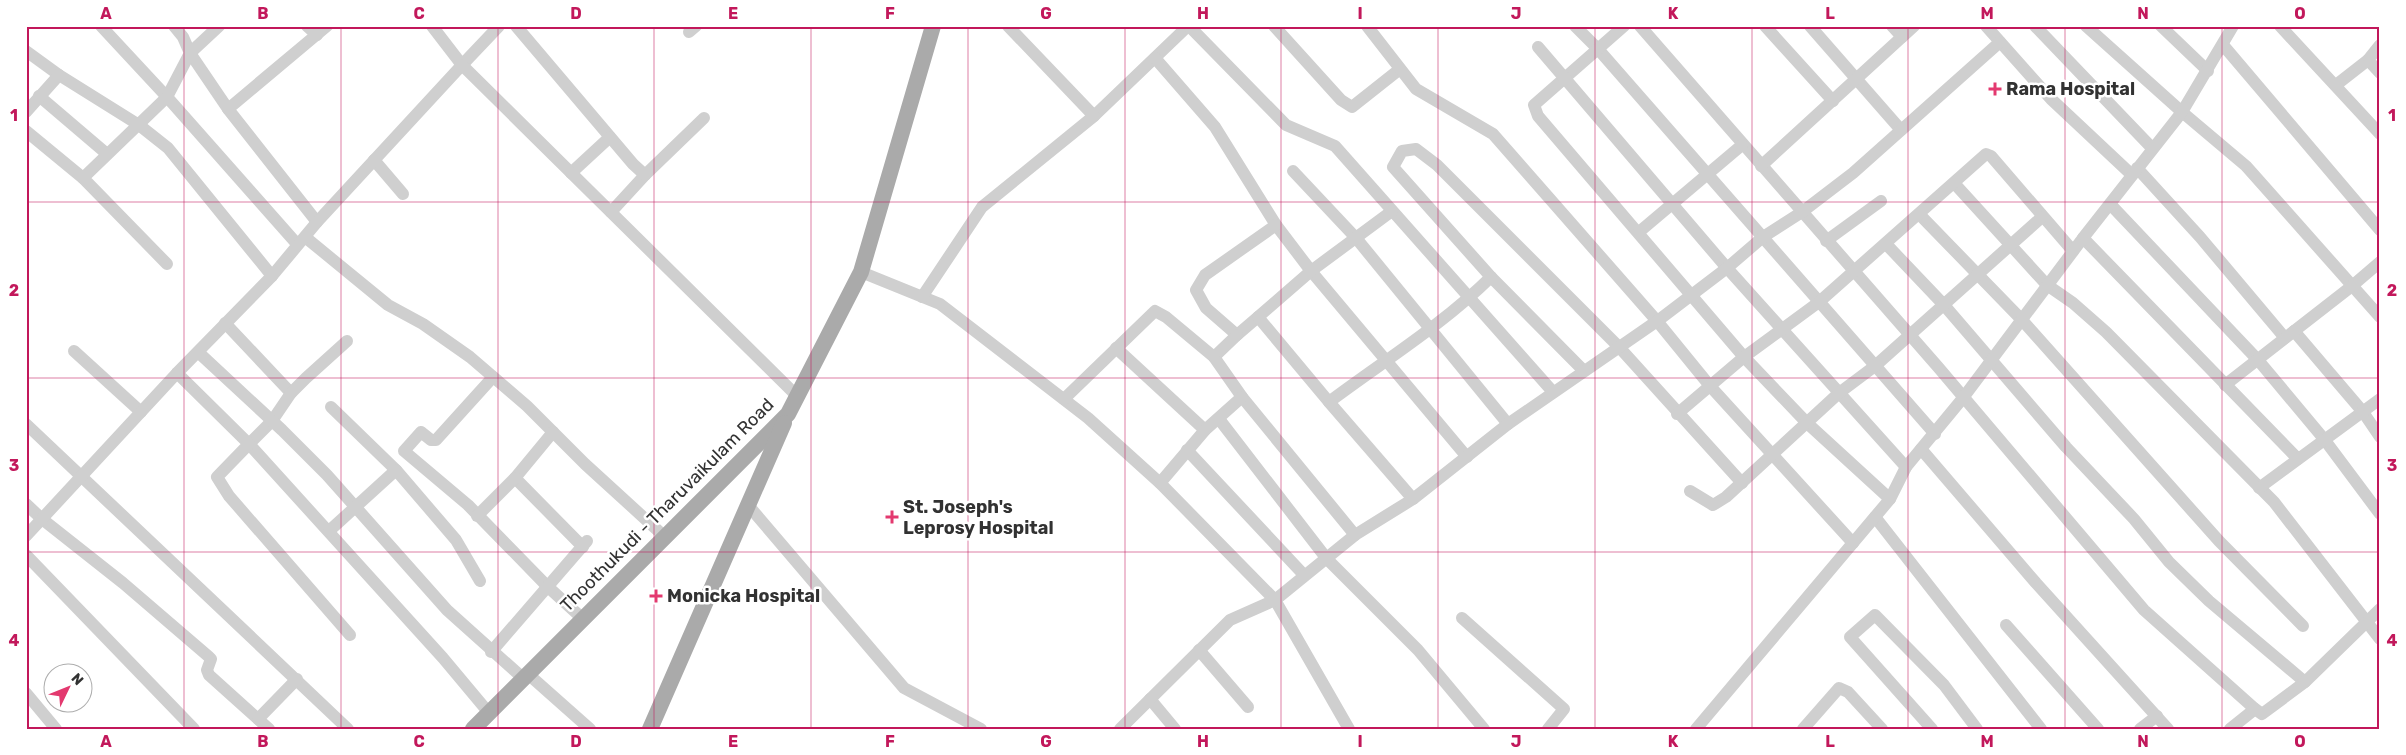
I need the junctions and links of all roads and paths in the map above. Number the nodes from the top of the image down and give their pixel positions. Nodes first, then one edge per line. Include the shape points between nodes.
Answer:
1 (101, 26) edge
2 (174, 26) edge
3 (219, 26) edge
4 (327, 26) edge
5 (432, 26) edge
6 (500, 26) edge
7 (516, 26) edge
8 (934, 26) edge
9 (1008, 26) edge
10 (1189, 26) edge
11 (1274, 26) edge
12 (1367, 26) edge
13 (1575, 26) edge
14 (1624, 26) edge
15 (1640, 26) edge
16 (1766, 26) edge
17 (1810, 26) edge
18 (1892, 26) edge
19 (1914, 26) edge
20 (1986, 26) edge
21 (2035, 26) edge
22 (2086, 26) edge
23 (2161, 26) edge
24 (2280, 26) edge
25 (2229, 28) edge
26 (312, 31) edge
27 (1902, 37) junction
28 (2000, 42) junction
29 (2223, 45) junction
30 (2380, 45) edge
31 (1538, 47) dead end
32 (1598, 49) junction
33 (26, 51) edge
34 (190, 53) junction
35 (1155, 58) junction
36 (2368, 60) junction
37 (462, 65) junction
38 (1400, 69) junction
39 (2208, 71) junction
40 (2380, 73) edge
41 (59, 75) junction
42 (1565, 77) junction
43 (1856, 79) junction
44 (2336, 85) junction
45 (39, 96) junction
46 (167, 97) junction
47 (1833, 101) junction
48 (228, 109) junction
49 (26, 112) edge
50 (2182, 112) junction
51 (1094, 116) junction
52 (704, 118) dead end
53 (139, 124) junction
54 (1901, 130) junction
55 (26, 131) edge
56 (2380, 134) edge
57 (610, 137) junction
58 (1742, 145) junction
59 (2152, 148) junction
60 (107, 154) junction
61 (374, 160) junction
62 (1761, 166) junction
63 (1293, 171) dead end
64 (2135, 172) junction
65 (571, 173) junction
66 (1708, 173) junction
67 (645, 175) junction
68 (83, 178) junction
69 (1954, 183) junction
70 (403, 194) dead end
71 (1881, 201) dead end
72 (1671, 204) junction
73 (2110, 204) junction
74 (1392, 211) junction
75 (611, 212) junction
76 (1802, 212) junction
77 (1919, 214) junction
78 (2042, 217) junction
79 (317, 222) junction
80 (1276, 225) junction
81 (2380, 230) edge
82 (1639, 232) junction
83 (1763, 237) junction
84 (1356, 238) junction
85 (2083, 238) junction
86 (301, 241) junction
87 (1826, 241) junction
88 (1886, 244) junction
89 (2010, 244) junction
90 (2074, 251) junction
91 (2380, 262) edge
92 (167, 264) dead end
93 (1727, 268) junction
94 (1311, 271) junction
95 (861, 272) junction
96 (1853, 273) junction
97 (1978, 275) junction
98 (272, 276) junction
99 (1492, 277) junction
100 (2047, 285) junction
101 (2352, 286) junction
102 (1692, 295) junction
103 (922, 297) junction
104 (1469, 299) junction
105 (1820, 302) junction
106 (1944, 304) junction
107 (2380, 317) edge
108 (1258, 318) junction
109 (2022, 320) junction
110 (1657, 321) junction
111 (225, 323) junction
112 (1782, 330) junction
113 (1430, 331) junction
114 (2289, 334) junction
115 (1236, 335) junction
116 (1908, 336) junction
117 (347, 342) dead end
118 (1619, 347) junction
119 (1116, 348) junction
120 (74, 351) dead end
121 (198, 352) junction
122 (1214, 357) junction
123 (1744, 357) junction
124 (1992, 358) junction
125 (2258, 360) junction
126 (1384, 361) junction
127 (1875, 366) junction
128 (1584, 371) junction
129 (177, 373) junction
130 (493, 377) junction
131 (2225, 385) junction
132 (1710, 386) junction
133 (1553, 392) junction
134 (291, 393) junction
135 (1839, 393) junction
136 (798, 397) junction
137 (1242, 397) junction
138 (1963, 398) junction
139 (1064, 399) junction
140 (2380, 399) edge
141 (1329, 402) junction
142 (331, 407) dead end
143 (141, 412) junction
144 (2363, 412) junction
145 (788, 414) junction
146 (1677, 414) junction
147 (1219, 419) junction
148 (272, 421) junction
149 (1806, 423) junction
150 (26, 424) edge
151 (1508, 424) junction
152 (1205, 430) junction
153 (553, 432) junction
154 (1934, 434) junction
155 (2380, 437) edge
156 (2324, 440) junction
157 (249, 444) junction
158 (1921, 449) junction
159 (1187, 450) junction
160 (1772, 455) junction
161 (1467, 456) junction
162 (2298, 459) junction
163 (1906, 467) junction
164 (396, 470) junction
165 (82, 476) junction
166 (515, 478) junction
167 (1160, 482) junction
168 (1742, 483) junction
169 (2259, 488) junction
170 (1690, 491) dead end
171 (1890, 499) junction
172 (1412, 500) junction
173 (26, 504) edge
174 (748, 505) junction
175 (356, 507) junction
176 (2380, 514) edge
177 (477, 516) junction
178 (1876, 517) junction
179 (42, 519) junction
180 (329, 531) junction
181 (1355, 535) junction
182 (26, 536) edge
183 (664, 537) junction
184 (1853, 543) junction
185 (26, 555) edge
186 (1327, 559) junction
187 (1304, 574) junction
188 (480, 581) dead end
189 (547, 586) junction
190 (1275, 600) junction
191 (2380, 609) edge
192 (1462, 618) dead end
193 (583, 619) junction
194 (2367, 621) junction
195 (2006, 624) dead end
196 (2303, 626) dead end
197 (350, 635) dead end
198 (2380, 639) edge
199 (1199, 650) junction
200 (491, 652) junction
201 (526, 676) junction
202 (297, 679) junction
203 (2305, 682) junction
204 (26, 693) edge
205 (1150, 699) junction
206 (1248, 707) dead end
207 (2256, 709) junction
208 (489, 713) junction
209 (2157, 716) junction
210 (258, 719) junction
211 (56, 729) edge
212 (194, 729) edge
213 (269, 729) edge
214 (348, 729) edge
215 (473, 729) edge
216 (590, 729) edge
217 (650, 729) edge
218 (981, 729) edge
219 (1120, 729) edge
220 (1175, 729) edge
221 (1349, 729) edge
222 (1484, 729) edge
223 (1548, 729) edge
224 (1696, 729) edge
225 (1803, 729) edge
226 (1882, 729) edge
227 (1932, 729) edge
228 (1977, 729) edge
229 (2040, 729) edge
230 (2098, 729) edge
231 (2140, 729) edge
232 (2168, 729) edge
233 (2230, 729) edge

1 - 46 street
2 - 34 street
3 - 34 street
4 - 26 street
5 - 37 street
6 - 37 street
7 - 57 street
8 - 95 main road, Thoothukudi - Tharuvaikulam Road
9 - 51 street
10 - 35 street
10 - 74 street via 1286,126 1335,146
11 - 38 street via 1341,100 1352,107
12 - 38 street
13 - 32 street
14 - 32 street
15 - 58 street
16 - 47 street
17 - 43 street
18 - 27 street
19 - 27 street
20 - 28 street
21 - 59 street
22 - 50 street
23 - 39 street
24 - 44 street
25 - 29 street
26 - 48 street
27 - 43 street
28 - 54 street
28 - 64 street via 2051,99
29 - 39 street
29 - 81 street
30 - 36 street
31 - 42 street
32 - 42 street
32 - 66 street
33 - 41 street
34 - 46 street
34 - 48 street
35 - 51 street
35 - 80 street via 1215,128
36 - 40 street
36 - 44 street
37 - 61 street
37 - 65 street
38 - 110 street via 1416,90 1493,134
39 - 50 street
41 - 45 street
41 - 53 street
42 - 72 street
42 - 82 street via 1534,105 1538,116
43 - 47 street
43 - 54 street
44 - 56 street
45 - 49 street
45 - 60 street
46 - 53 street
46 - 86 street
47 - 62 street
48 - 79 street
50 - 59 street
50 - 101 street via 2246,166
51 - 103 street via 982,207
52 - 67 street
53 - 60 street
53 - 98 street via 168,148
54 - 76 street
55 - 68 street
57 - 65 street
57 - 67 street
58 - 62 street
58 - 66 street
59 - 64 street
60 - 68 street
61 - 70 street
61 - 79 street
62 - 76 street
63 - 84 street
64 - 73 street
64 - 114 street
65 - 75 street
66 - 72 street
66 - 83 street
67 - 75 street
68 - 92 street
69 - 77 street
69 - 78 street via 1986,154
69 - 89 street
71 - 87 street
72 - 82 street
72 - 93 street
73 - 85 street
73 - 125 street
74 - 84 street
74 - 104 street
75 - 136 street
76 - 83 street
76 - 87 street
77 - 88 street
77 - 97 street
78 - 89 street
78 - 90 street
79 - 86 street
80 - 94 street
80 - 115 street via 1205,275 1196,290 1206,308
82 - 102 street
83 - 93 street
83 - 105 street
84 - 94 street
84 - 113 street
85 - 90 street
85 - 131 street
86 - 98 street
86 - 130 street via 388,305 423,324 470,357
87 - 96 street
88 - 96 street
88 - 106 street
89 - 97 street
89 - 100 street
90 - 100 street
91 - 101 street
93 - 102 street
93 - 112 street
94 - 108 street
94 - 126 street
95 - 103 street
95 - 136 main road, Thoothukudi - Tharuvaikulam Road
96 - 105 street
96 - 116 street
97 - 106 street
97 - 109 street
98 - 111 street
99 - 104 street
99 - 118 street via 1393,168 1402,151 1416,149 1437,165
99 - 128 street
100 - 109 street
100 - 169 street via 2074,303 2106,332
101 - 107 street
101 - 114 street
102 - 110 street
102 - 123 street
103 - 139 street via 940,304
104 - 113 street
104 - 133 street
105 - 112 street
105 - 127 street
106 - 116 street
106 - 124 street
108 - 115 street
108 - 141 street
109 - 124 street
109 - 196 street via 2219,541
110 - 118 street
110 - 132 street
111 - 121 street
111 - 134 street
112 - 123 street
112 - 135 street
113 - 126 street
113 - 151 street
114 - 125 street
114 - 144 street
115 - 122 street
116 - 127 street
116 - 138 street
117 - 134 street
118 - 128 street
118 - 146 street
119 - 122 street via 1154,311 1166,317
119 - 139 street
119 - 152 street
120 - 143 street
121 - 129 street
121 - 148 street
122 - 137 street
123 - 132 street
123 - 149 street
124 - 138 street
124 - 203 street via 2169,562 2209,601
125 - 131 street
125 - 156 street
126 - 141 street
126 - 161 street
127 - 135 street
127 - 154 street
128 - 133 street
129 - 143 street
129 - 157 street
130 - 153 street
130 - 177 street via 436,440 420,432 404,451 447,485
131 - 162 street
132 - 146 street
132 - 160 street
133 - 151 street
134 - 148 street
135 - 149 street
135 - 163 street
136 - 145 main road, Thoothukudi - Tharuvaikulam Road
137 - 147 street
137 - 181 street
138 - 154 street
138 - 207 street via 2144,610
139 - 167 street
140 - 144 street
141 - 172 street
142 - 164 street
143 - 165 street
144 - 155 street
144 - 156 street
145 - 174 main road
145 - 183 main road, Thoothukudi - Tharuvaikulam Road
146 - 168 street
147 - 152 street
147 - 186 street
148 - 157 street
148 - 175 street
149 - 160 street
149 - 171 street
150 - 165 street
151 - 161 street
152 - 159 street
153 - 166 street
153 - 183 street
154 - 158 street
156 - 162 street
156 - 176 street
157 - 180 street
157 - 197 street via 217,477 229,496
158 - 163 street
158 - 209 street via 2036,583
159 - 167 street
159 - 187 street
160 - 168 street
160 - 184 street
161 - 172 street
162 - 169 street
163 - 171 street
164 - 175 street
164 - 188 street via 456,540
165 - 179 street
165 - 202 street
166 - 177 street
166 - 189 street via 585,544
167 - 190 street
168 - 170 street via 1713,505
169 - 194 street via 2274,502
171 - 178 street
172 - 181 street
173 - 179 street
174 - 217 main road
174 - 218 street via 904,688
175 - 180 street
175 - 200 street via 447,610
177 - 189 street
178 - 184 street
178 - 229 street
179 - 182 street
179 - 210 street via 208,656 211,659 207,670 210,675
180 - 208 street
181 - 186 street
183 - 193 main road, Thoothukudi - Tharuvaikulam Road
184 - 224 street
185 - 212 street
186 - 187 street
186 - 222 street via 1418,650
187 - 190 street
189 - 193 street
189 - 200 street
190 - 199 street via 1230,620
190 - 221 street
191 - 194 street
192 - 223 street via 1564,709
193 - 201 main road, Thoothukudi - Tharuvaikulam Road
194 - 198 street
194 - 203 street
195 - 230 street
199 - 205 street
199 - 206 street
200 - 201 street
201 - 208 main road, Thoothukudi - Tharuvaikulam Road
201 - 216 street
202 - 210 street
202 - 214 street
203 - 207 street via 2262,714
204 - 211 street
205 - 219 street
205 - 220 street
207 - 233 street
208 - 215 main road, Thoothukudi - Tharuvaikulam Road
209 - 231 street
209 - 232 street
210 - 213 street
225 - 226 street via 1839,688 1848,692
227 - 228 street via 1850,637 1876,615 1944,685

